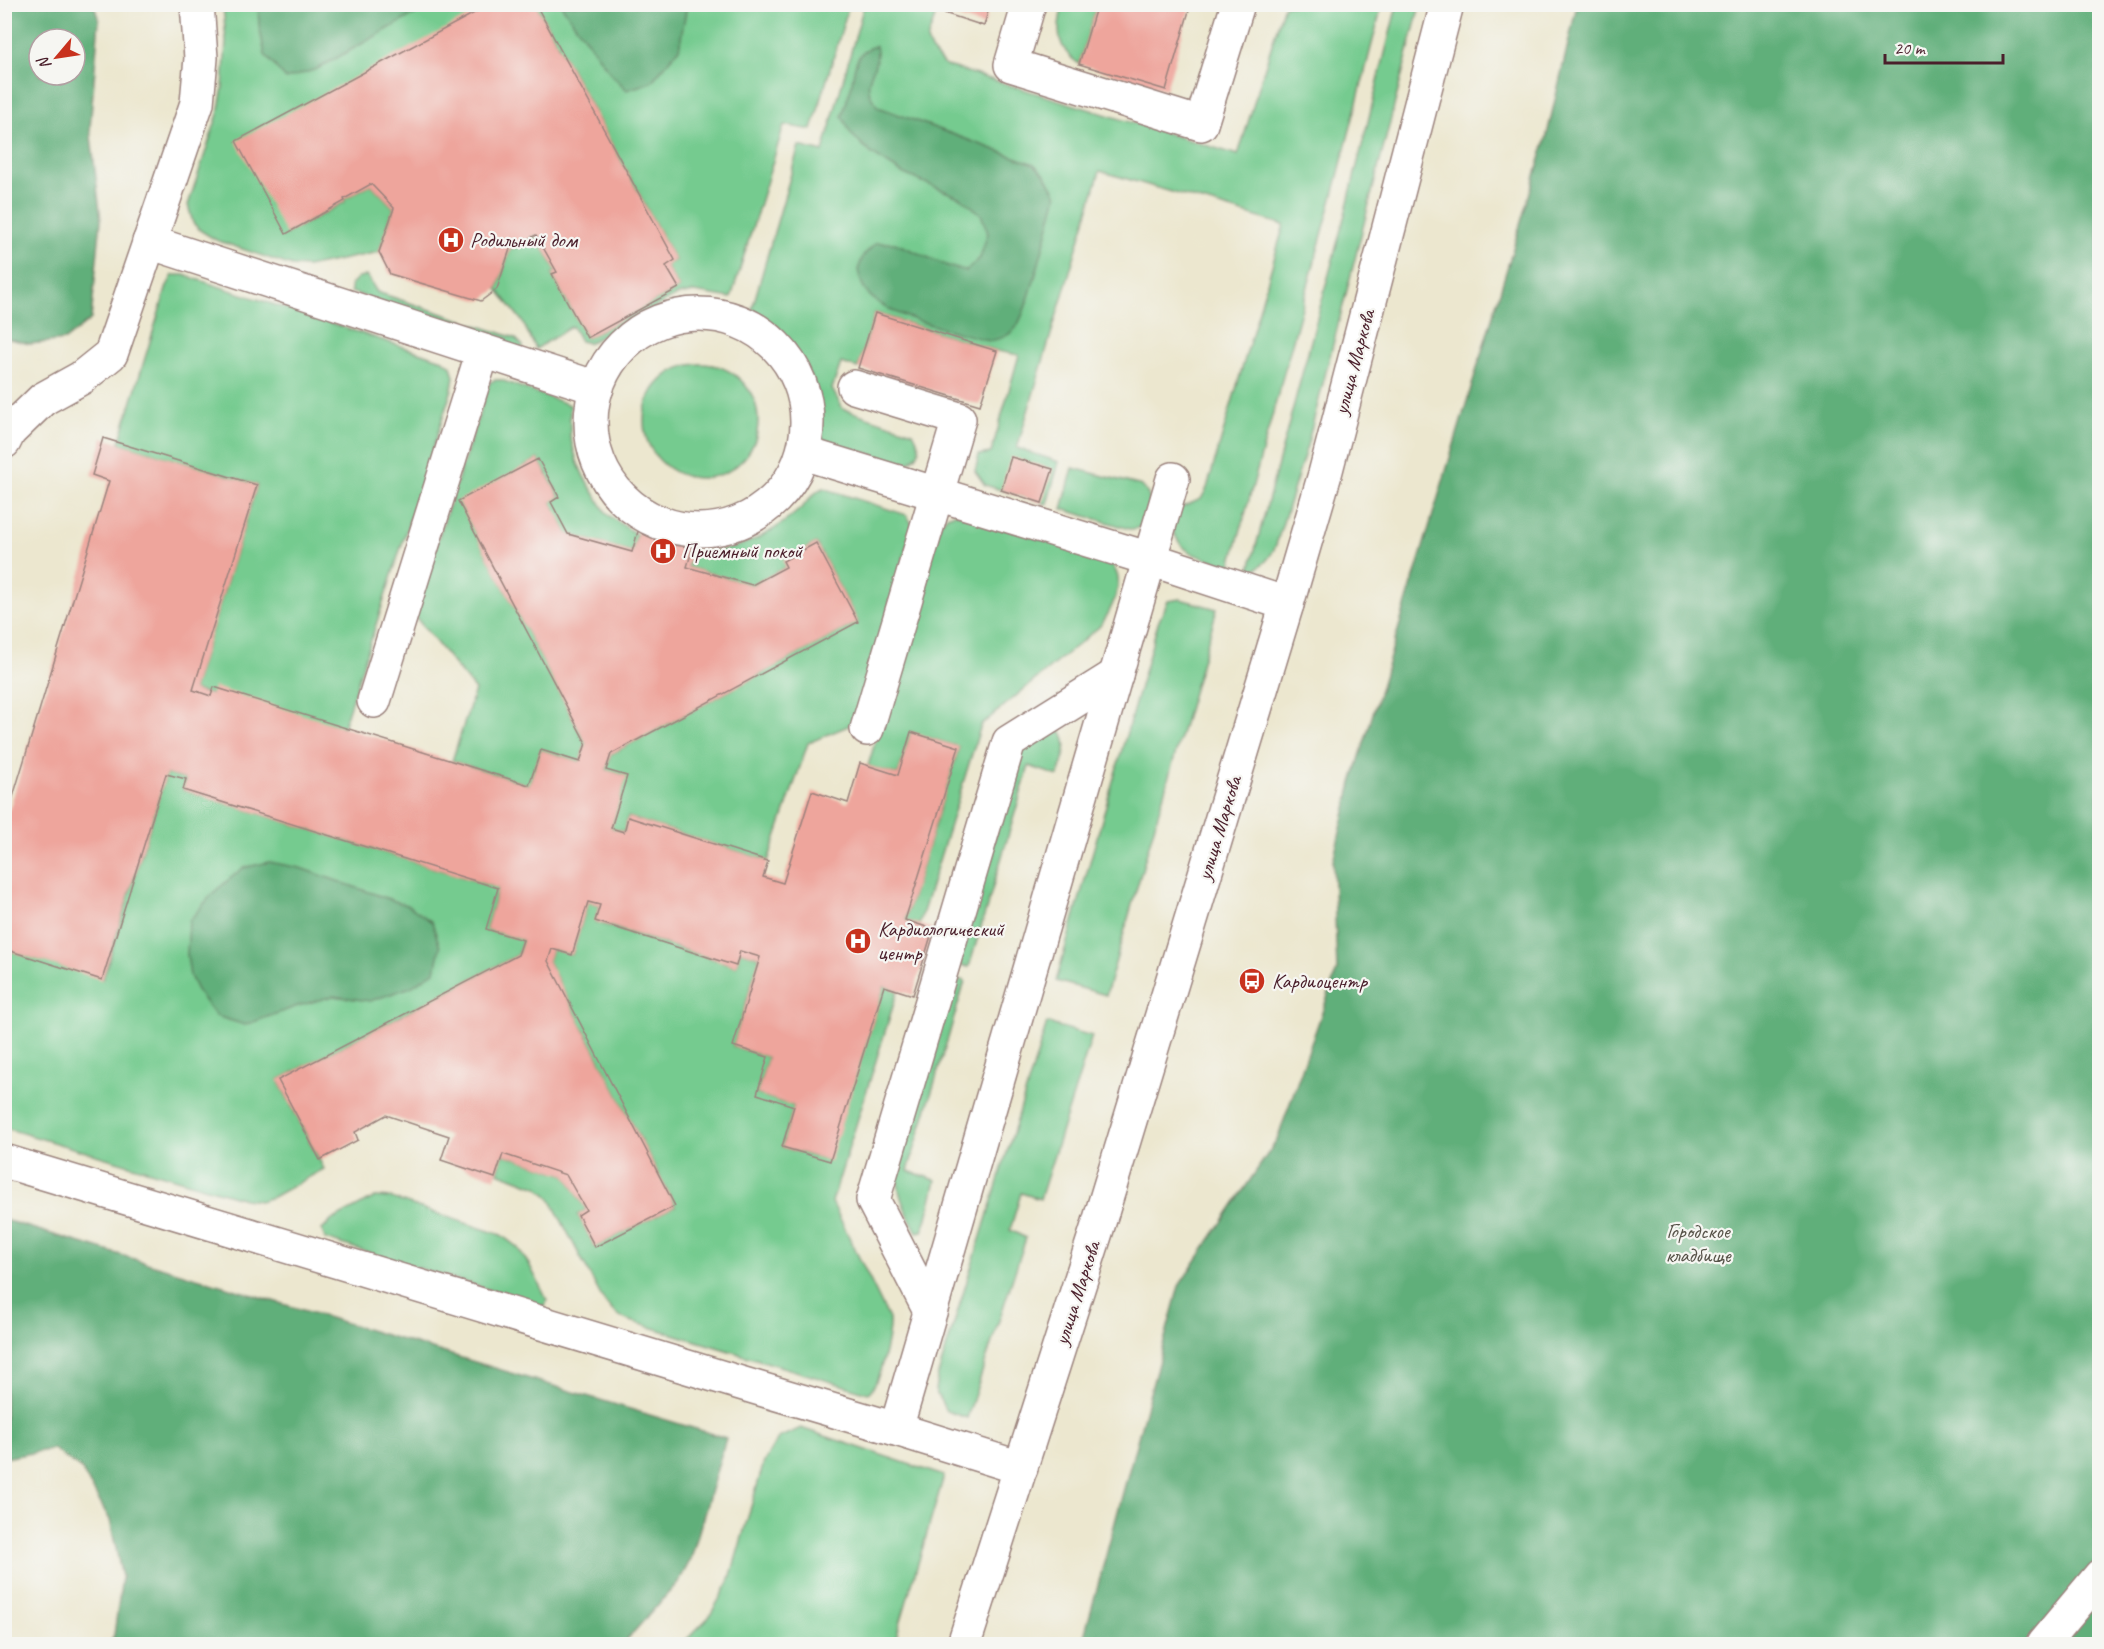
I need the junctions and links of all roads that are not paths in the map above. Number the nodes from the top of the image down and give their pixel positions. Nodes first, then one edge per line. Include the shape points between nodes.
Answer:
1 (197, 4) edge
2 (1029, 4) edge
3 (1238, 4) edge
4 (1447, 4) edge
5 (149, 242) junction
6 (483, 351) junction
7 (854, 387) dead end
8 (597, 388) junction
9 (4, 442) edge
10 (803, 453) junction
11 (1173, 479) dead end
12 (936, 494) junction
13 (1150, 559) junction
14 (1287, 604) junction
15 (1116, 675) junction
16 (374, 701) dead end
17 (867, 729) dead end
18 (4, 1161) edge
19 (930, 1311) junction
20 (896, 1429) junction
21 (1021, 1468) junction
22 (2100, 1576) edge
23 (964, 1644) edge
24 (2043, 1644) edge

1 - 5 street via 201,58 196,103
2 - 3 street via 1011,65 1201,124
4 - 14 street, улица Маркова via 1325,474
5 - 6 street
5 - 9 street via 111,354 81,378 43,399 9,432
6 - 8 street
6 - 16 street
7 - 12 street via 959,419
8 - 10 street via 609,362 646,328 682,315 704,314 735,320 763,335 782,352 795,373 807,407
8 - 10 street via 592,437 605,475 628,503 649,518 672,527 696,532 747,520 778,496 792,478
10 - 12 street
11 - 13 street
12 - 13 street
12 - 17 street
13 - 14 street
13 - 15 street
14 - 21 street, улица Маркова
15 - 19 street
15 - 19 street via 1009,742 873,1200
18 - 20 street
19 - 20 street
20 - 21 street
21 - 23 street, улица Маркова
22 - 24 street

